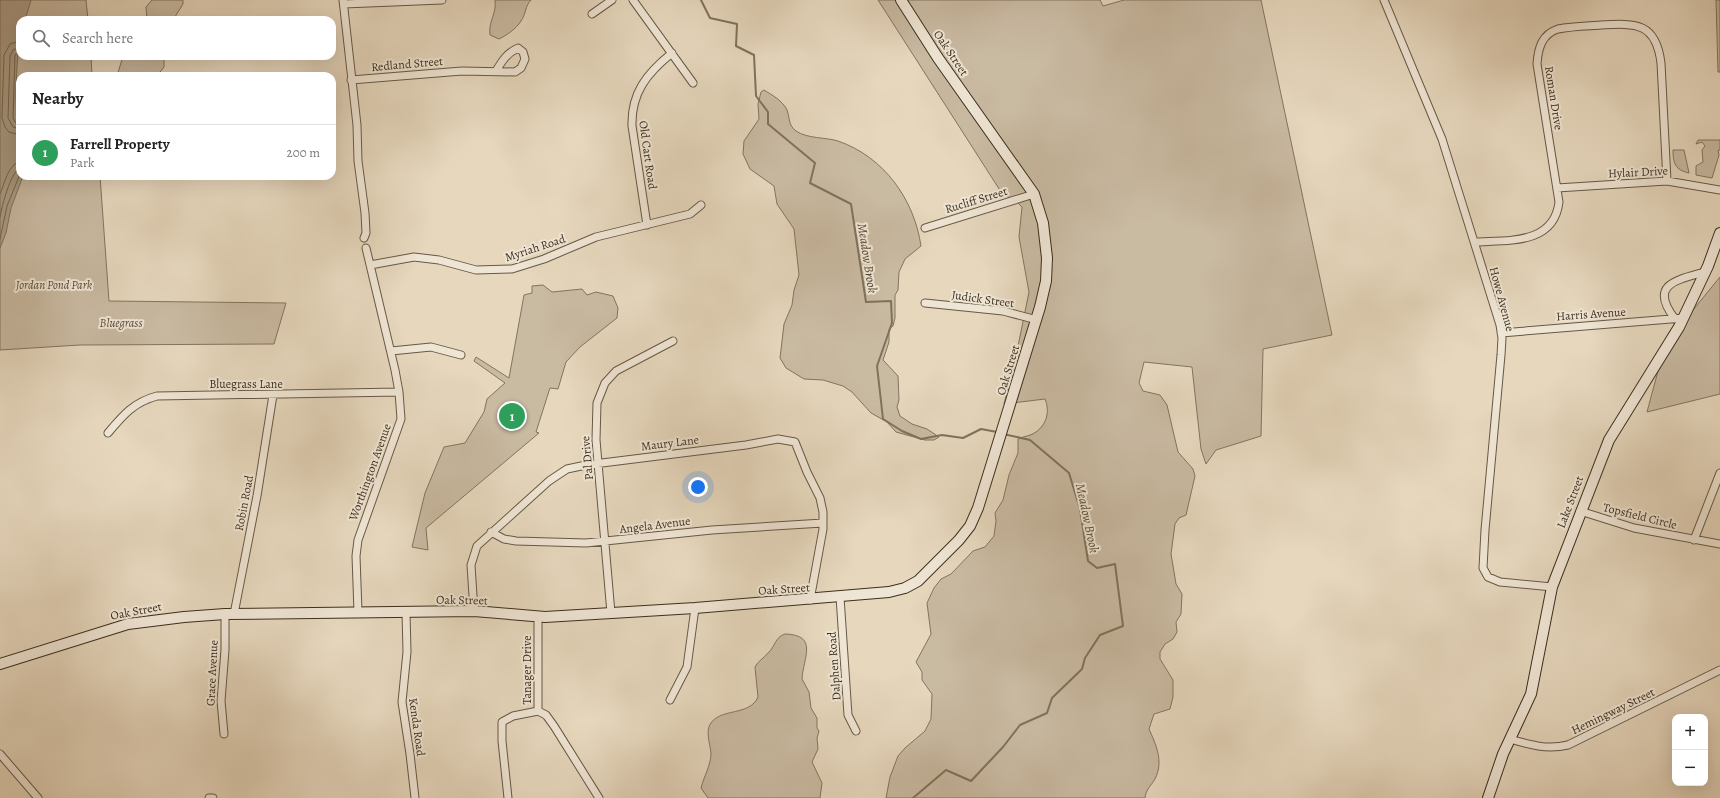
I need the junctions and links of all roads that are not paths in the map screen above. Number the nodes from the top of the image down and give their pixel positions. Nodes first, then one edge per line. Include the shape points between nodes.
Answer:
1 (442, 0) edge
2 (612, 0) edge
3 (633, 0) edge
4 (901, 0) edge
5 (1384, 0) edge
6 (344, 2) edge
7 (592, 14) dead end
8 (672, 53) junction
9 (496, 71) dead end
10 (351, 80) junction
11 (693, 83) dead end
12 (1666, 181) junction
13 (1557, 188) junction
14 (1720, 190) edge
15 (1034, 194) junction
16 (701, 205) dead end
17 (647, 225) junction
18 (925, 228) dead end
19 (1720, 233) edge
20 (364, 238) dead end
21 (1475, 242) junction
22 (366, 248) dead end
23 (370, 265) junction
24 (1705, 272) junction
25 (925, 303) dead end
26 (1679, 318) junction
27 (1037, 320) junction
28 (1501, 333) junction
29 (673, 341) dead end
30 (391, 351) junction
31 (461, 355) dead end
32 (399, 392) junction
33 (273, 395) junction
34 (108, 433) dead end
35 (599, 463) junction
36 (1720, 473) edge
37 (1580, 511) junction
38 (823, 523) junction
39 (491, 532) junction
40 (1694, 540) junction
41 (605, 542) junction
42 (1720, 544) edge
43 (1552, 587) junction
44 (840, 597) junction
45 (810, 600) junction
46 (695, 608) junction
47 (358, 612) junction
48 (406, 612) junction
49 (474, 612) junction
50 (229, 614) junction
51 (611, 614) junction
52 (538, 617) junction
53 (0, 664) edge
54 (1720, 670) edge
55 (670, 700) dead end
56 (538, 711) junction
57 (856, 731) dead end
58 (224, 734) dead end
59 (1510, 739) junction
60 (0, 754) edge
61 (38, 798) edge
62 (209, 798) edge
63 (214, 798) edge
64 (415, 798) edge
65 (508, 798) edge
66 (599, 798) edge
67 (1488, 798) edge

1 - 6 street
2 - 7 street
3 - 8 street
4 - 15 street, Oak Street via 938,58
5 - 21 street, Howe Avenue via 1442,139
6 - 10 street
8 - 11 street
8 - 17 street, Old Cart Road via 642,82 632,112
9 - 10 street, Redland Street
10 - 20 street via 365,213
12 - 13 street, Hylair Drive
12 - 13 street, Roman Drive via 1661,63 1658,45 1653,36 1644,28 1633,25 1571,27 1555,30 1546,35 1540,44 1538,56 1538,71
12 - 14 street, Hylair Drive
13 - 21 street, Roman Drive via 1557,213 1552,223 1542,232 1530,237
15 - 18 street, Rucliff Street
15 - 27 street, Oak Street via 1043,222 1047,258 1046,281
16 - 17 street, Myriah Road via 690,214
17 - 23 street, Myriah Road via 596,237 544,259 512,269 476,270 439,260 414,257
19 - 24 street, Lake Street
21 - 28 street, Howe Avenue
22 - 23 street, Worthington Avenue
23 - 30 street, Worthington Avenue
24 - 26 street, Lake Street
24 - 26 street via 1677,280 1666,289 1664,296
25 - 27 street, Judick Street via 991,309
26 - 28 street, Harris Avenue
26 - 37 street, Lake Street via 1609,440
27 - 44 street, Oak Street via 978,508 970,526 943,558 918,581 905,588 888,592
28 - 43 street, Howe Avenue via 1483,568 1488,577 1500,582
29 - 35 street, Pal Drive via 624,366 605,383 596,412
30 - 31 street via 431,346
30 - 32 street, Worthington Avenue
32 - 33 street, Bluegrass Lane
32 - 47 street, Worthington Avenue via 399,427 365,518 357,547
33 - 34 street, Bluegrass Lane via 157,396 141,401 129,409
33 - 50 street, Robin Road via 257,496
35 - 38 street, Maury Lane via 778,439 789,440 797,445 804,467 820,498
35 - 39 street, Maury Lane via 571,467 563,471
35 - 41 street, Pal Drive
36 - 40 street
37 - 40 street, Topsfield Circle via 1634,528
37 - 43 street, Lake Street
38 - 41 street, Angela Avenue via 712,530
38 - 45 street, Maury Lane
39 - 41 street, Angela Avenue via 504,539 516,541
39 - 49 street, Maury Lane via 477,546 472,558
40 - 42 street, Topsfield Circle
41 - 51 street, Pal Drive
43 - 59 street, Lake Street via 1531,694
44 - 45 street, Oak Street
44 - 57 street, Dalphen Road via 848,715
45 - 46 street, Oak Street
46 - 51 street, Oak Street
46 - 55 street via 687,667
47 - 48 street, Oak Street
47 - 50 street, Oak Street
48 - 49 street, Oak Street
48 - 64 street, Kenda Road via 407,652 402,702
49 - 52 street, Oak Street
50 - 53 street, Oak Street via 128,624
50 - 58 street, Grace Avenue via 221,700
51 - 52 street, Oak Street
52 - 56 street, Tanager Drive
54 - 59 street, Hemingway Street via 1568,745 1539,747
56 - 65 street via 513,716 502,722
56 - 66 street, Tanager Drive via 546,715 554,726
59 - 67 street, Lake Street
60 - 61 street
62 - 63 street

